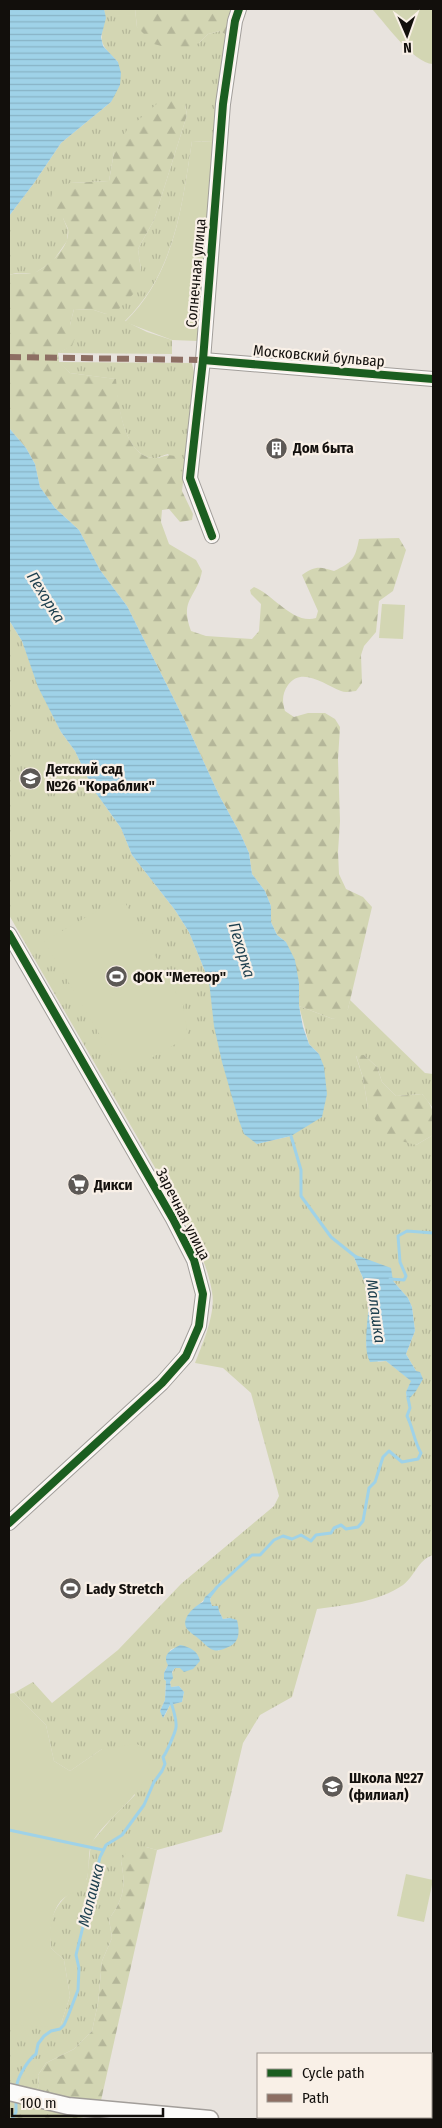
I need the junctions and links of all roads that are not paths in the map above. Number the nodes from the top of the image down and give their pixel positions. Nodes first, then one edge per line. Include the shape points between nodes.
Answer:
1 (239, 9) edge
2 (203, 360) junction
3 (433, 379) edge
4 (212, 536) dead end
5 (9, 934) edge
6 (9, 1523) edge
7 (9, 2092) edge
8 (210, 2119) edge

1 - 2 street, Солнечная улица via 225,89
2 - 3 street, Московский бульвар
2 - 4 street, Солнечная улица via 190,478
5 - 6 street, Заречная улица via 174,1219 194,1260 203,1294 199,1326 186,1356 162,1383
7 - 8 main road via 68,2106

